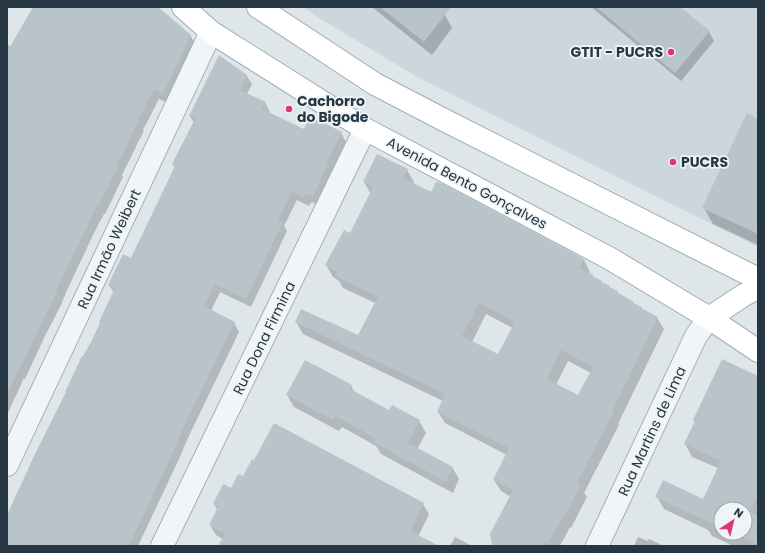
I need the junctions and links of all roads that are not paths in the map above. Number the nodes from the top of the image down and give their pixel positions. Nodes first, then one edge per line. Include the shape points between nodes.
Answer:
1 (183, 7) edge
2 (258, 7) edge
3 (211, 32) junction
4 (365, 129) junction
5 (758, 279) edge
6 (758, 288) edge
7 (709, 318) junction
8 (758, 351) edge
9 (7, 465) edge
10 (162, 546) edge
11 (597, 546) edge

1 - 3 main road, Avenida Bento Gonçalves
2 - 5 main road via 375,84
3 - 4 main road, Avenida Bento Gonçalves
3 - 9 street, Rua Irmão Weibert
4 - 7 main road, Avenida Bento Gonçalves via 609,258
4 - 10 street, Rua Dona Firmina
6 - 7 main road
7 - 8 main road, Avenida Bento Gonçalves
7 - 11 street, Rua Martins de Lima via 696,336

